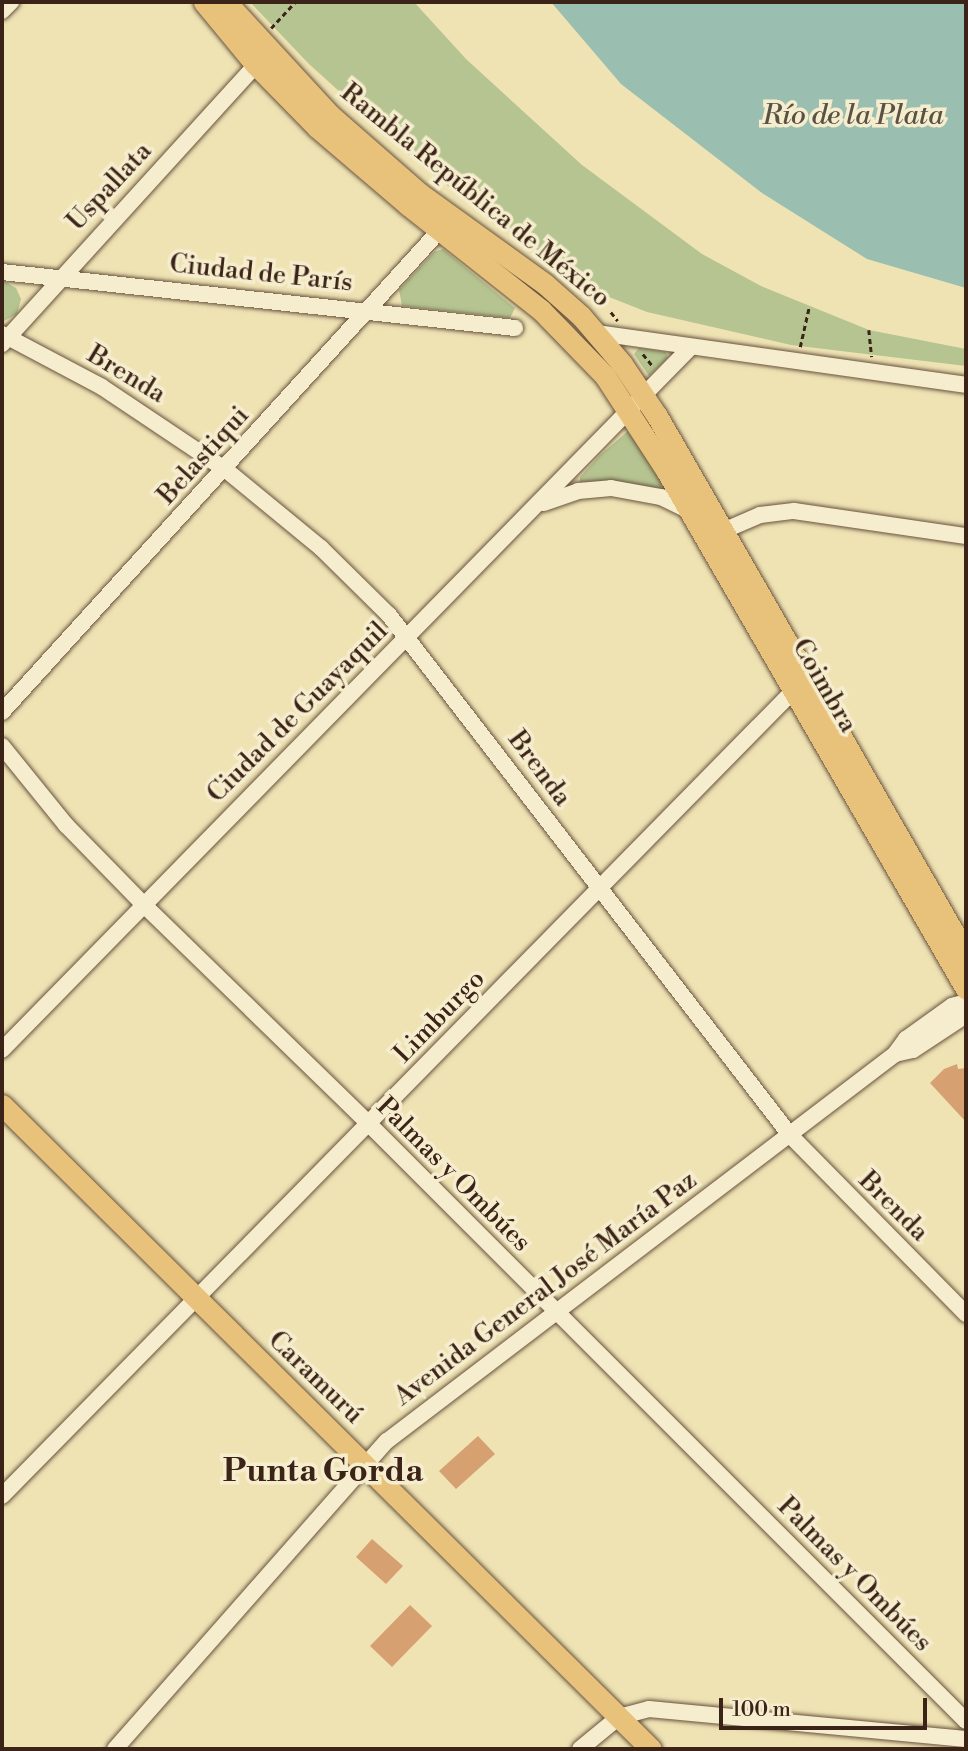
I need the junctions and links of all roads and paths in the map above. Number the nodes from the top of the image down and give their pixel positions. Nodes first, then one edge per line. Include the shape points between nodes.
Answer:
1 (11, 2) edge
2 (204, 2) edge
3 (226, 2) edge
4 (295, 2) edge
5 (2, 11) edge
6 (267, 33) dead end
7 (256, 65) junction
8 (440, 230) junction
9 (2, 272) edge
10 (61, 277) junction
11 (809, 307) dead end
12 (541, 310) joint
13 (368, 311) junction
14 (515, 328) dead end
15 (869, 330) dead end
16 (597, 333) junction
17 (4, 339) edge
18 (691, 347) junction
19 (799, 354) dead end
20 (873, 364) dead end
21 (966, 386) edge
22 (638, 405) junction
23 (226, 470) junction
24 (539, 505) junction
25 (690, 512) junction
26 (723, 531) junction
27 (966, 536) edge
28 (408, 637) junction
29 (794, 690) junction
30 (2, 712) edge
31 (2, 746) edge
32 (600, 889) junction
33 (144, 905) junction
34 (966, 954) edge
35 (966, 989) edge
36 (966, 1002) edge
37 (966, 1015) edge
38 (2, 1050) edge
39 (895, 1054) junction
40 (2, 1104) edge
41 (369, 1124) junction
42 (790, 1135) junction
43 (193, 1299) junction
44 (555, 1312) junction
45 (966, 1314) edge
46 (366, 1466) junction
47 (2, 1496) edge
48 (619, 1717) junction
49 (966, 1721) edge
50 (966, 1739) edge
51 (115, 1749) edge
52 (580, 1749) edge
53 (651, 1749) edge

1 - 5 street
2 - 7 main road, Rambla República de México
3 - 16 main road, Rambla República de México via 292,78 373,155 545,284
4 - 6 path
7 - 8 main road, Rambla República de México via 367,172
7 - 10 street, Uspallata
8 - 12 main road, Rambla República de México
8 - 13 street, Belastiqui
9 - 10 street, Ciudad de París
10 - 13 street, Ciudad de París
10 - 17 street, Uspallata
11 - 19 path
12 - 22 main road, Coimbra
13 - 14 street, Ciudad de París
13 - 23 street, Belastiqui
15 - 20 path
16 - 18 street, Rambla República de México
16 - 22 main road, Coimbra
17 - 23 street, Brenda via 102,387
18 - 21 street, Rambla República de México
18 - 22 street
22 - 24 street, Ciudad de Guayaquil
22 - 25 main road, Coimbra
22 - 26 main road, Coimbra
23 - 28 street, Brenda via 321,548
23 - 30 street, Belastiqui
24 - 25 street via 578,491 611,488 661,497
24 - 28 street, Ciudad de Guayaquil
25 - 29 main road, Coimbra
26 - 27 street via 743,520 785,511
26 - 34 main road, Coimbra
28 - 32 street, Brenda
28 - 33 street, Ciudad de Guayaquil
29 - 32 street, Limburgo
29 - 35 main road, Coimbra
31 - 33 street, Palmas y Ombúes via 66,825
32 - 41 street, Limburgo
32 - 42 street, Brenda
33 - 38 street, Ciudad de Guayaquil
33 - 41 street, Palmas y Ombúes
36 - 39 street, Avenida General José María Paz via 952,1006 906,1039
37 - 39 street, Avenida General José María Paz via 913,1050
39 - 42 street, Avenida General José María Paz
40 - 43 main road, Caramurú
41 - 43 street, Limburgo
41 - 44 street, Palmas y Ombúes
42 - 44 street, Avenida General José María Paz
42 - 45 street, Brenda
43 - 46 main road, Caramurú
43 - 47 street, Limburgo
44 - 46 street, Avenida General José María Paz via 387,1441
44 - 49 street, Palmas y Ombúes
46 - 48 main road, Caramurú
46 - 51 street, Avenida General José María Paz
48 - 50 street via 649,1709
48 - 52 street
48 - 53 main road, Caramurú

